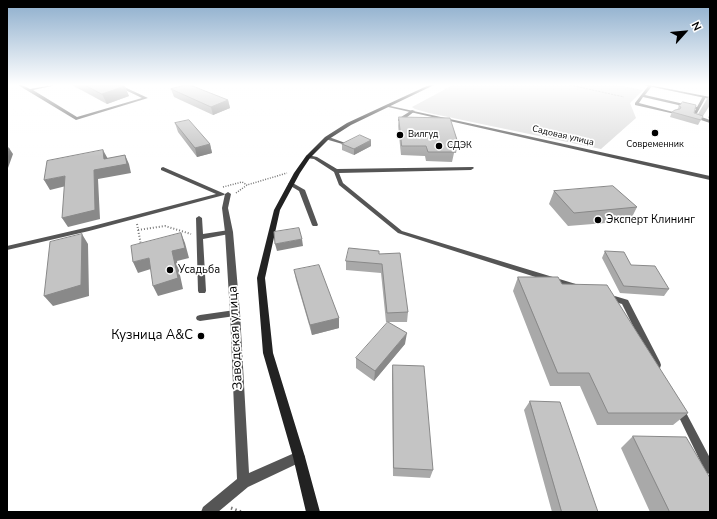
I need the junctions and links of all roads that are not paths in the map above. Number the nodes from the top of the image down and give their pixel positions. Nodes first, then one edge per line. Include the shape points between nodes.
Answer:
1 (59, 109) edge
2 (110, 109) edge
3 (381, 109) edge
4 (404, 109) edge
5 (659, 109) edge
6 (699, 109) edge
7 (417, 112) junction
8 (675, 113) edge
9 (400, 120) edge
10 (710, 122) edge
11 (327, 138) junction
12 (346, 144) edge
13 (308, 156) junction
14 (471, 168) dead end
15 (163, 169) dead end
16 (336, 171) junction
17 (710, 178) edge
18 (291, 184) junction
19 (225, 195) junction
20 (199, 218) dead end
21 (315, 225) dead end
22 (229, 232) junction
23 (200, 237) junction
24 (7, 248) edge
25 (202, 291) dead end
26 (587, 291) edge
27 (602, 295) edge
28 (235, 313) junction
29 (200, 318) dead end
30 (660, 372) edge
31 (674, 400) edge
32 (298, 457) junction
33 (710, 469) edge
34 (243, 482) junction
35 (219, 507) edge
36 (208, 512) edge
37 (313, 512) edge

1 - 2 lane via 76,120
3 - 11 main road via 349,124
4 - 7 street, Садовая улица
5 - 8 lane
6 - 10 lane via 694,116
7 - 9 lane
7 - 17 street, Садовая улица
11 - 12 lane
11 - 13 main road
13 - 16 lane
13 - 18 main road
14 - 16 lane
15 - 19 lane
16 - 26 lane via 341,184 400,232
18 - 21 lane via 302,190
18 - 32 main road via 277,210 261,278 268,353
19 - 22 street, Заводская улица
19 - 24 lane
20 - 23 lane
22 - 23 lane
22 - 28 street, Заводская улица
23 - 25 lane
27 - 30 lane via 625,302
28 - 29 lane
28 - 34 street, Заводская улица
31 - 33 lane
32 - 34 street
32 - 37 main road
34 - 35 street
35 - 36 street

